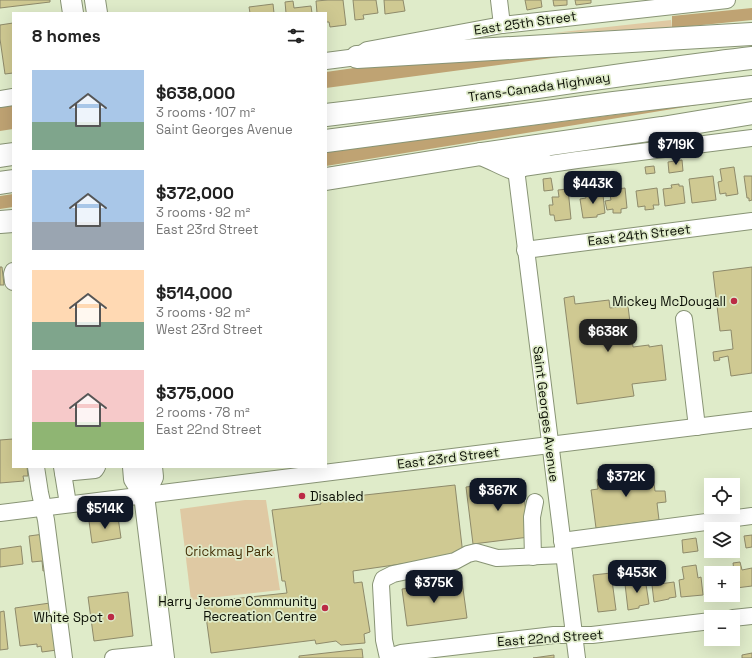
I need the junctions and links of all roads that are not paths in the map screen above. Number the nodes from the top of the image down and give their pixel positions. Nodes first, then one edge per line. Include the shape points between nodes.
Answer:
1 (71, 0) edge
2 (95, 0) edge
3 (499, 0) edge
4 (727, 0) edge
5 (73, 12) edge
6 (98, 12) edge
7 (502, 24) junction
8 (752, 34) edge
9 (357, 57) junction
10 (752, 58) edge
11 (327, 61) edge
12 (752, 87) edge
13 (12, 97) edge
14 (0, 99) edge
15 (752, 113) edge
16 (327, 115) edge
17 (752, 138) edge
18 (327, 141) edge
19 (548, 144) junction
20 (12, 154) edge
21 (480, 154) junction
22 (0, 156) edge
23 (516, 169) junction
24 (327, 178) edge
25 (12, 181) edge
26 (0, 183) edge
27 (752, 221) edge
28 (525, 250) junction
29 (684, 319) dead end
30 (752, 420) edge
31 (697, 427) junction
32 (549, 445) junction
33 (36, 468) edge
34 (96, 468) edge
35 (133, 468) edge
36 (152, 468) edge
37 (63, 470) edge
38 (144, 495) junction
39 (535, 502) dead end
40 (68, 504) junction
41 (43, 508) junction
42 (0, 513) edge
43 (752, 516) edge
44 (563, 548) junction
45 (534, 557) junction
46 (752, 616) edge
47 (740, 617) edge
48 (704, 622) edge
49 (574, 635) junction
50 (479, 651) edge
51 (163, 656) edge
52 (64, 658) edge
53 (113, 658) edge
54 (389, 658) edge
55 (576, 658) edge

1 - 5 main road
2 - 6 main road
3 - 7 street
4 - 7 street, East 25th Street
7 - 9 street, East 25th Street via 367,50
8 - 9 highway
9 - 11 street, East 25th Street
10 - 16 highway, Trans-Canada Highway
12 - 18 highway, Trans-Canada Highway
13 - 14 street
15 - 19 highway
17 - 23 street
19 - 21 highway
19 - 23 highway
20 - 22 highway
21 - 23 highway
21 - 24 highway
23 - 28 street, Saint Georges Avenue
25 - 26 highway
27 - 28 street, East 24th Street
28 - 32 street, Saint Georges Avenue
29 - 31 street
30 - 31 street, East 23rd Street
31 - 32 street, East 23rd Street
32 - 38 street, East 23rd Street
32 - 44 street, Saint Georges Avenue
33 - 41 street
34 - 37 street
35 - 38 main road via 134,479
36 - 38 main road via 153,477
37 - 40 street
38 - 40 street, East 23rd Street
38 - 51 main road
39 - 45 street via 532,517
40 - 41 street, East 23rd Street
41 - 42 street, East 23rd Street
41 - 52 street
43 - 44 street
44 - 45 street
44 - 49 street, Saint Georges Avenue
45 - 54 street via 497,558 476,552 455,561 393,574 383,579 381,585 384,640
46 - 47 street
48 - 49 street, East 22nd Street
49 - 50 street, East 22nd Street via 554,635
49 - 55 street, Saint Georges Avenue
50 - 54 street, East 22nd Street via 401,653
51 - 53 street

